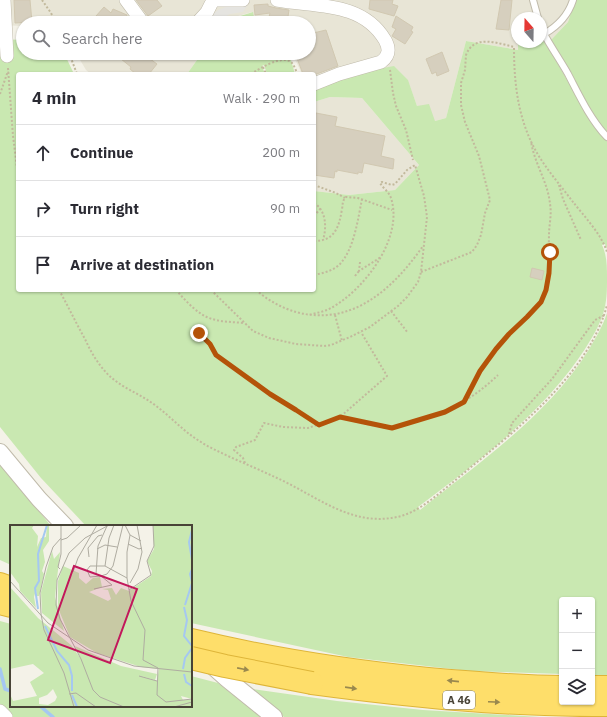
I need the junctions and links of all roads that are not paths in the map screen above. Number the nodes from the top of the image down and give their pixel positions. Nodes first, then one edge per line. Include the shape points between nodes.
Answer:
1 (4, 0) edge
2 (126, 0) edge
3 (212, 0) edge
4 (243, 0) edge
5 (277, 0) edge
6 (533, 0) edge
7 (573, 0) edge
8 (536, 12) edge
9 (138, 16) edge
10 (203, 16) edge
11 (547, 32) edge
12 (547, 39) edge
13 (7, 56) road end
14 (316, 83) edge
15 (607, 137) edge
16 (0, 452) edge
17 (63, 525) edge
18 (0, 584) edge
19 (10, 588) edge
20 (0, 603) edge
21 (10, 606) edge
22 (192, 640) edge
23 (192, 647) edge
24 (192, 658) edge
25 (559, 687) edge
26 (595, 687) edge
27 (607, 687) edge
28 (607, 706) edge
29 (0, 711) edge
30 (6, 717) edge
31 (274, 717) edge

1 - 13 street
2 - 9 street
3 - 4 street
3 - 10 street
5 - 14 street via 338,8 358,14 375,27 384,39 388,50 386,58
6 - 8 lane
7 - 11 lane via 560,22
12 - 15 lane via 588,112
16 - 17 street
18 - 19 highway
20 - 21 highway
25 -> 22 highway, A 46 via 448,681 381,674 293,661
23 - 31 street
24 -> 28 highway, A 46, bridge via 312,683 398,694 485,702
26 - 27 highway
29 - 30 street

